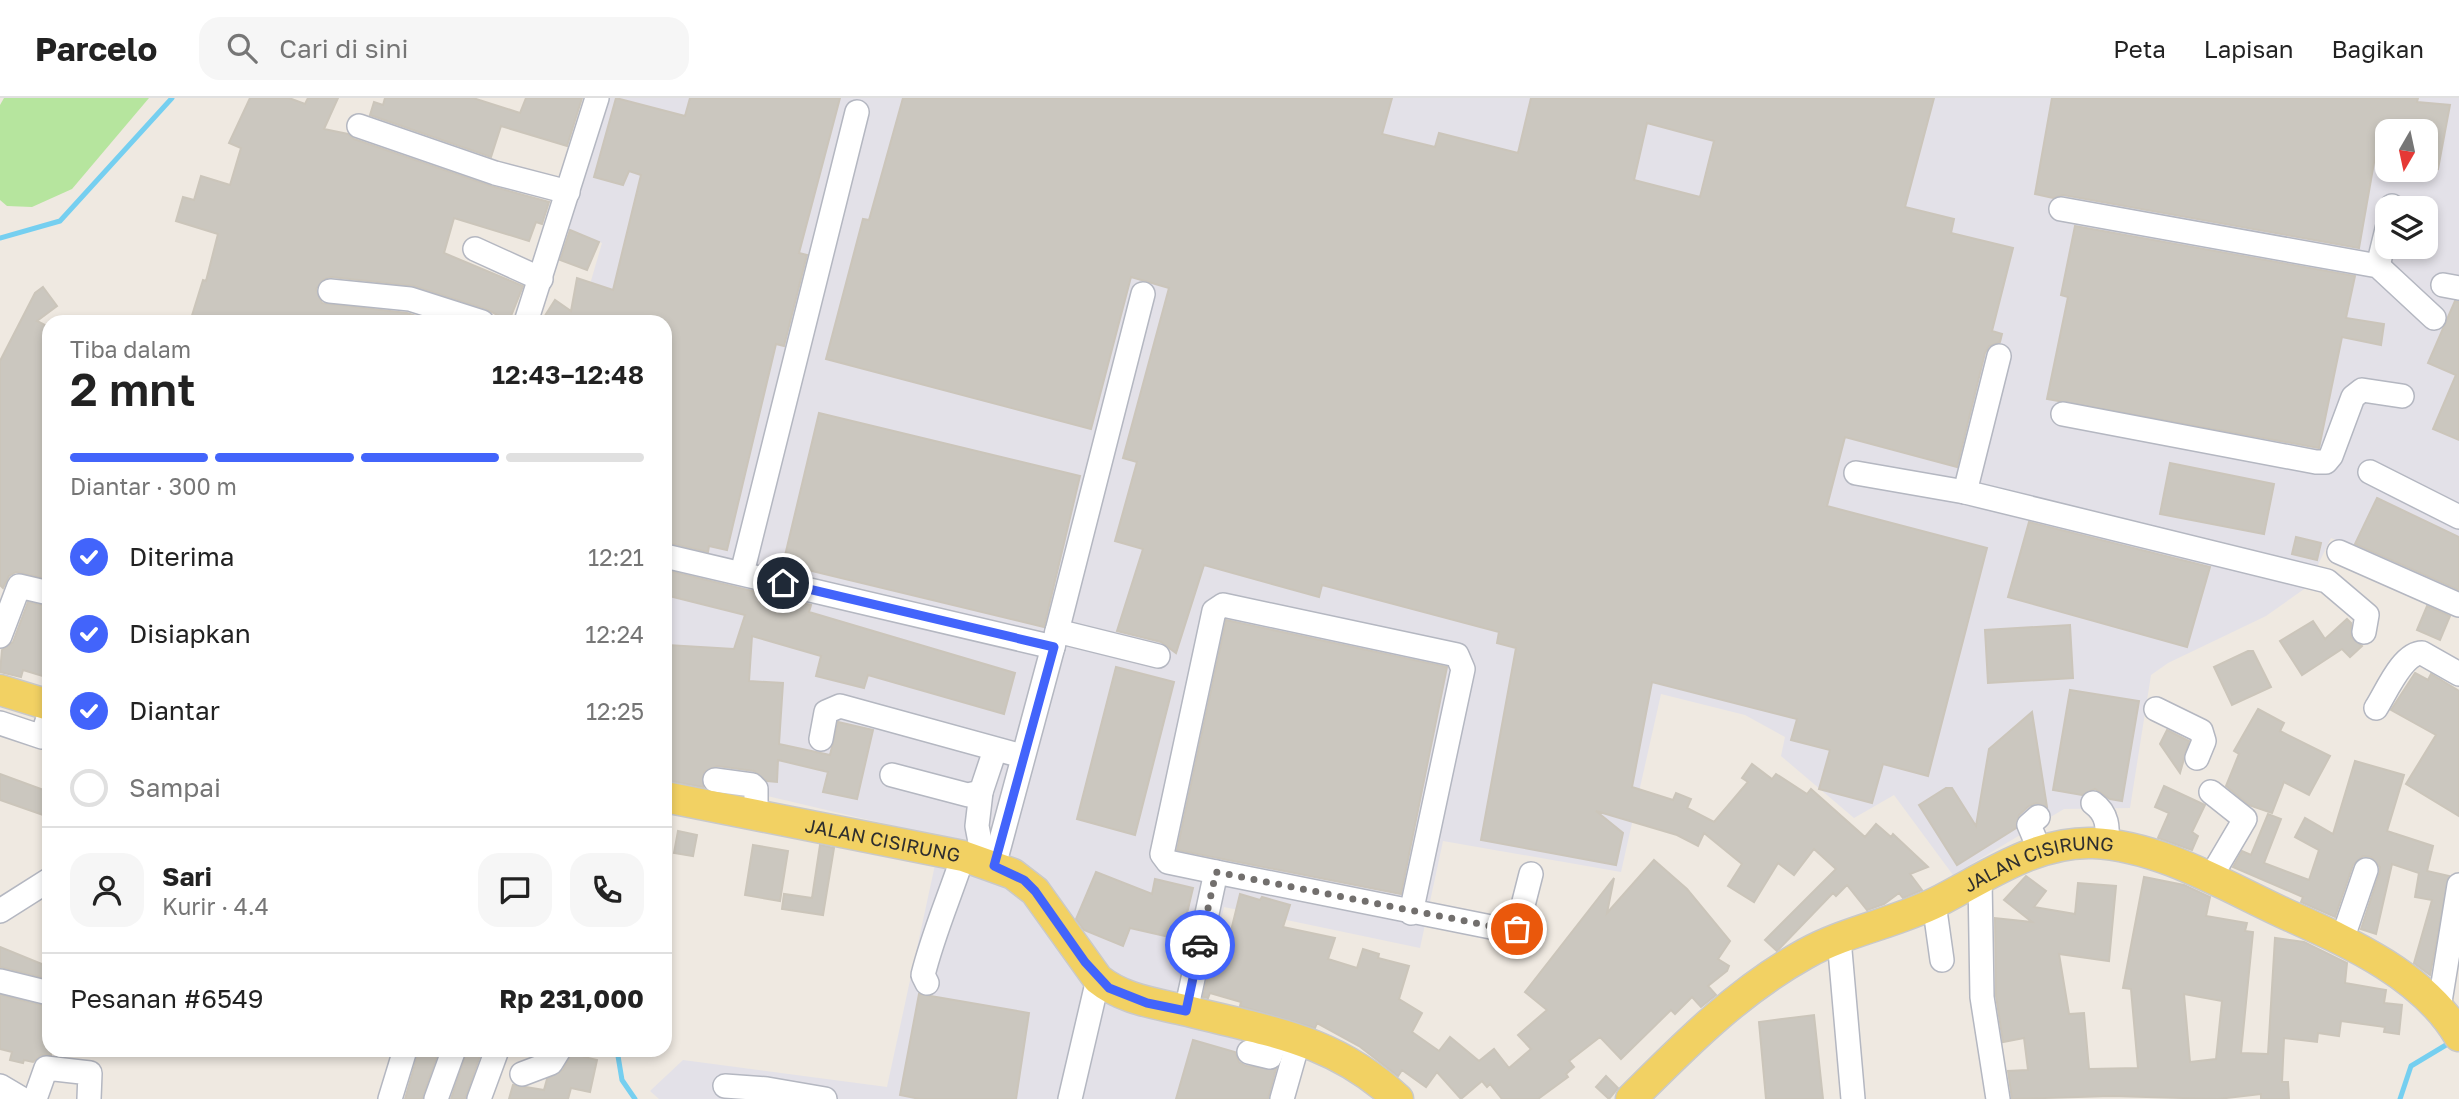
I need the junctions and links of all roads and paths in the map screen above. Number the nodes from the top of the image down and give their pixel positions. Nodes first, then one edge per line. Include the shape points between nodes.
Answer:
1 (597, 98) edge
2 (857, 112) dead end
3 (359, 126) dead end
4 (568, 192) junction
5 (2061, 209) dead end
6 (475, 249) dead end
7 (2380, 259) edge
8 (2378, 267) junction
9 (541, 279) junction
10 (330, 291) dead end
11 (1143, 294) dead end
12 (460, 315) edge
13 (528, 315) edge
14 (2434, 318) dead end
15 (1999, 356) dead end
16 (2402, 396) dead end
17 (2063, 414) dead end
18 (2370, 472) dead end
19 (1856, 473) dead end
20 (1965, 492) junction
21 (2459, 517) edge
22 (2339, 552) dead end
23 (672, 558) edge
24 (742, 573) junction
25 (42, 591) edge
26 (2459, 605) edge
27 (2364, 632) dead end
28 (0, 636) edge
29 (1055, 639) junction
30 (1158, 656) dead end
31 (2459, 674) edge
32 (1, 692) edge
33 (42, 703) edge
34 (2376, 708) dead end
35 (2156, 709) dead end
36 (0, 723) edge
37 (42, 737) edge
38 (821, 738) dead end
39 (995, 750) junction
40 (1022, 756) junction
41 (2197, 758) dead end
42 (892, 775) dead end
43 (715, 780) dead end
44 (981, 792) junction
45 (2211, 793) dead end
46 (672, 798) edge
47 (2093, 803) dead end
48 (757, 816) junction
49 (2038, 817) dead end
50 (2107, 845) junction
51 (2040, 851) junction
52 (980, 862) junction
53 (2365, 870) dead end
54 (1216, 872) junction
55 (1531, 874) dead end
56 (1980, 879) junction
57 (2209, 880) junction
58 (42, 884) edge
59 (2459, 885) edge
60 (1934, 903) junction
61 (0, 911) edge
62 (1411, 913) junction
63 (1839, 939) junction
64 (2342, 940) junction
65 (1942, 960) dead end
66 (1098, 979) junction
67 (927, 983) dead end
68 (1, 986) edge
69 (42, 992) edge
70 (1186, 1011) junction
71 (2450, 1022) edge
72 (1289, 1037) junction
73 (1249, 1052) dead end
74 (403, 1057) edge
75 (451, 1057) edge
76 (494, 1057) edge
77 (555, 1057) edge
78 (522, 1074) dead end
79 (0, 1086) edge
80 (725, 1086) dead end
81 (22, 1099) edge
82 (35, 1099) edge
83 (89, 1099) edge
84 (390, 1099) edge
85 (436, 1099) edge
86 (479, 1099) edge
87 (825, 1099) edge
88 (1069, 1099) edge
89 (1282, 1099) edge
90 (1398, 1099) edge
91 (1631, 1099) edge
92 (1853, 1099) edge
93 (1998, 1099) edge

1 - 4 street
2 - 24 street
3 - 4 street via 495,173
4 - 9 street
5 - 8 street
6 - 9 street
7 - 8 street
8 - 14 street
9 - 13 street
10 - 12 street via 410,299
11 - 29 street
15 - 20 street
16 - 17 street via 2362,390 2353,397 2326,462
18 - 21 street
19 - 20 street
20 - 27 street via 2327,581 2367,615
22 - 26 street
23 - 24 street
24 - 29 street
25 - 28 street via 19,586
29 - 30 street
29 - 40 street
31 - 34 street via 2416,653
32 - 33 main road
35 - 41 street via 2201,732 2204,741
36 - 37 street
38 - 39 street via 826,712 840,706
39 - 40 street
39 - 44 street
40 - 52 street
42 - 44 street via 968,795
43 - 48 street via 752,785
44 - 52 street via 977,826
45 - 57 street via 2245,819
46 - 48 main road, JALAN CISIRUNG
47 - 50 street via 2108,825
48 - 52 main road, JALAN CISIRUNG
49 - 51 street via 2029,825
50 - 51 main road, JALAN CISIRUNG via 2069,844
50 - 57 main road, JALAN CISIRUNG via 2134,849
51 - 56 main road, JALAN CISIRUNG
52 - 66 main road, JALAN CISIRUNG via 1024,880
52 - 67 street via 948,903 933,937 923,975
53 - 64 street
54 - 62 street
54 - 62 street via 1168,862 1162,854 1214,611 1223,605 1457,654 1462,660
54 - 70 street
55 - 62 street via 1517,929
56 - 60 main road, JALAN CISIRUNG
56 - 93 street via 1982,997
57 - 64 main road, JALAN CISIRUNG
58 - 61 street
59 - 71 street
60 - 63 main road, JALAN CISIRUNG
60 - 65 street
63 - 91 main road, JALAN CISIRUNG via 1806,954 1727,1006
63 - 92 street
64 - 71 main road, JALAN CISIRUNG via 2416,987
66 - 70 main road, JALAN CISIRUNG via 1120,995
66 - 88 street
68 - 69 street
70 - 72 main road, JALAN CISIRUNG
72 - 73 street via 1270,1057
72 - 89 street
72 - 90 main road, JALAN CISIRUNG via 1338,1054
74 - 84 street
75 - 85 street
76 - 86 street
77 - 78 street via 551,1063
79 - 81 street
80 - 87 street
82 - 83 street via 46,1068 90,1073

